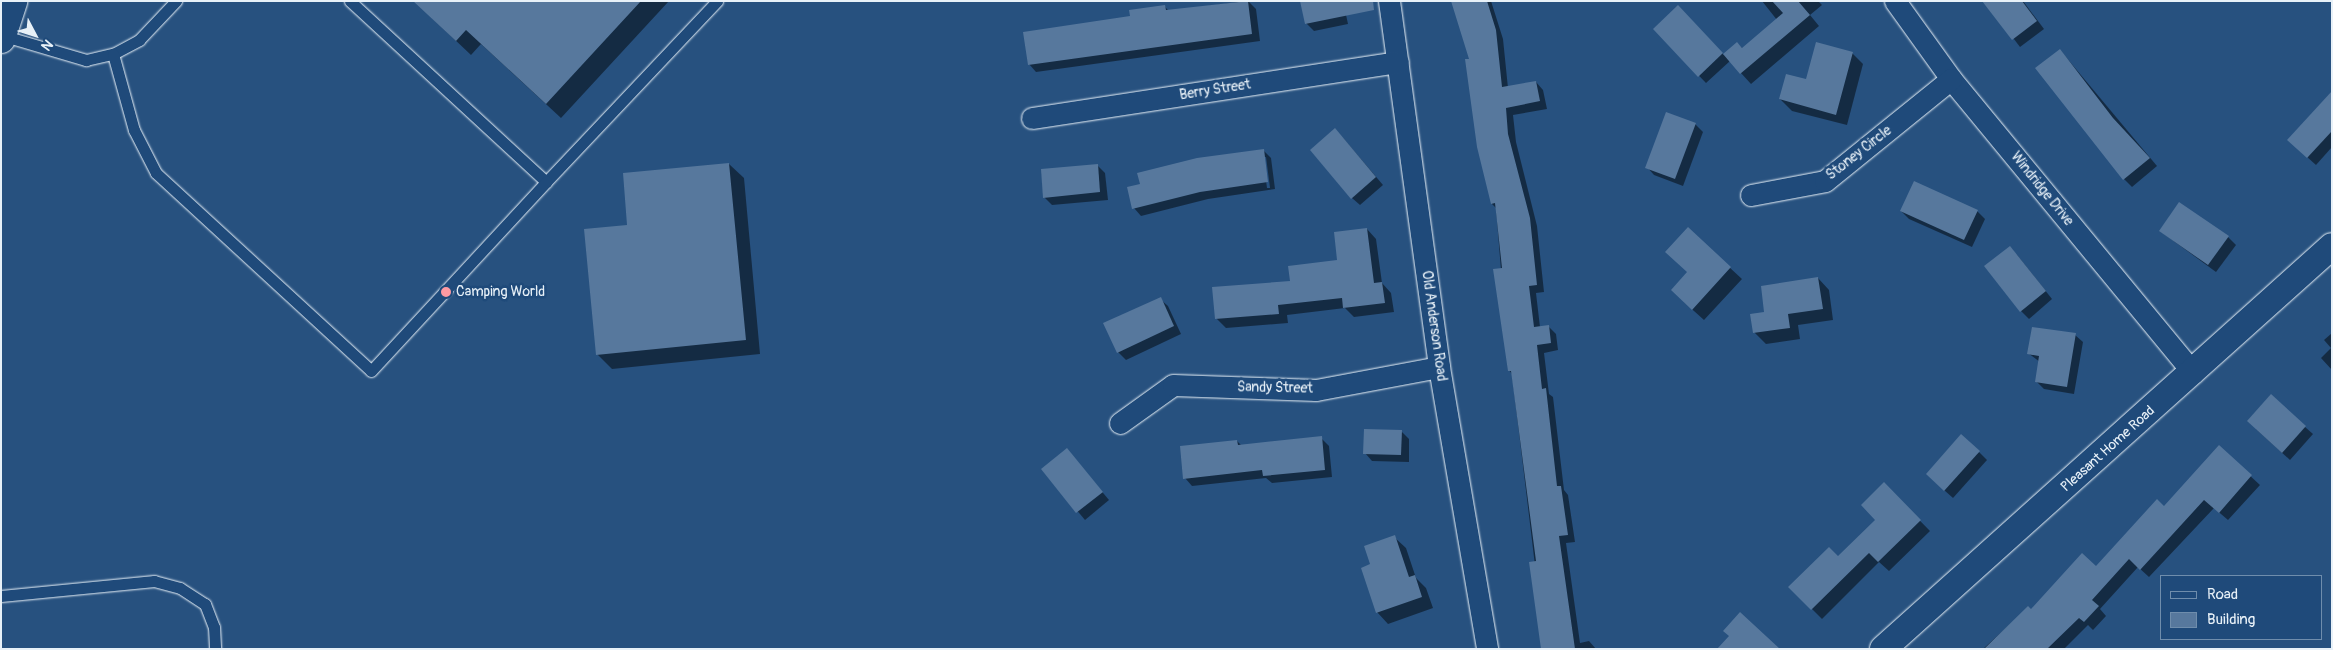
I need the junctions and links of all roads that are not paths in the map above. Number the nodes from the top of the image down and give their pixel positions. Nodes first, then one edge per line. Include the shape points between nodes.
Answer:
1 (13, 1) edge
2 (176, 1) edge
3 (350, 1) edge
4 (717, 1) edge
5 (1389, 1) edge
6 (1895, 1) edge
7 (2, 37) edge
8 (113, 54) junction
9 (1398, 62) junction
10 (1952, 79) junction
11 (1032, 118) dead end
12 (546, 182) junction
13 (1751, 195) dead end
14 (2332, 246) edge
15 (1440, 367) junction
16 (2194, 373) junction
17 (1120, 423) dead end
18 (1, 596) edge
19 (215, 649) edge
20 (1487, 649) edge
21 (1883, 649) edge

1 - 7 main road
2 - 8 lane via 139,40
3 - 12 lane
4 - 12 lane
5 - 9 street, Old Anderson Road
6 - 10 street, Windridge Drive
7 - 8 lane via 86,60
8 - 12 lane via 134,130 156,174 371,371
9 - 11 street, Berry Street
9 - 15 street, Old Anderson Road
10 - 13 street, Stoney Circle via 1825,181
10 - 16 street, Windridge Drive
14 - 16 street, Pleasant Home Road
15 - 17 street, Sandy Street via 1316,390 1173,385
15 - 20 street, Old Anderson Road
16 - 21 street, Pleasant Home Road
18 - 19 lane via 154,581 180,588 205,604 214,627

